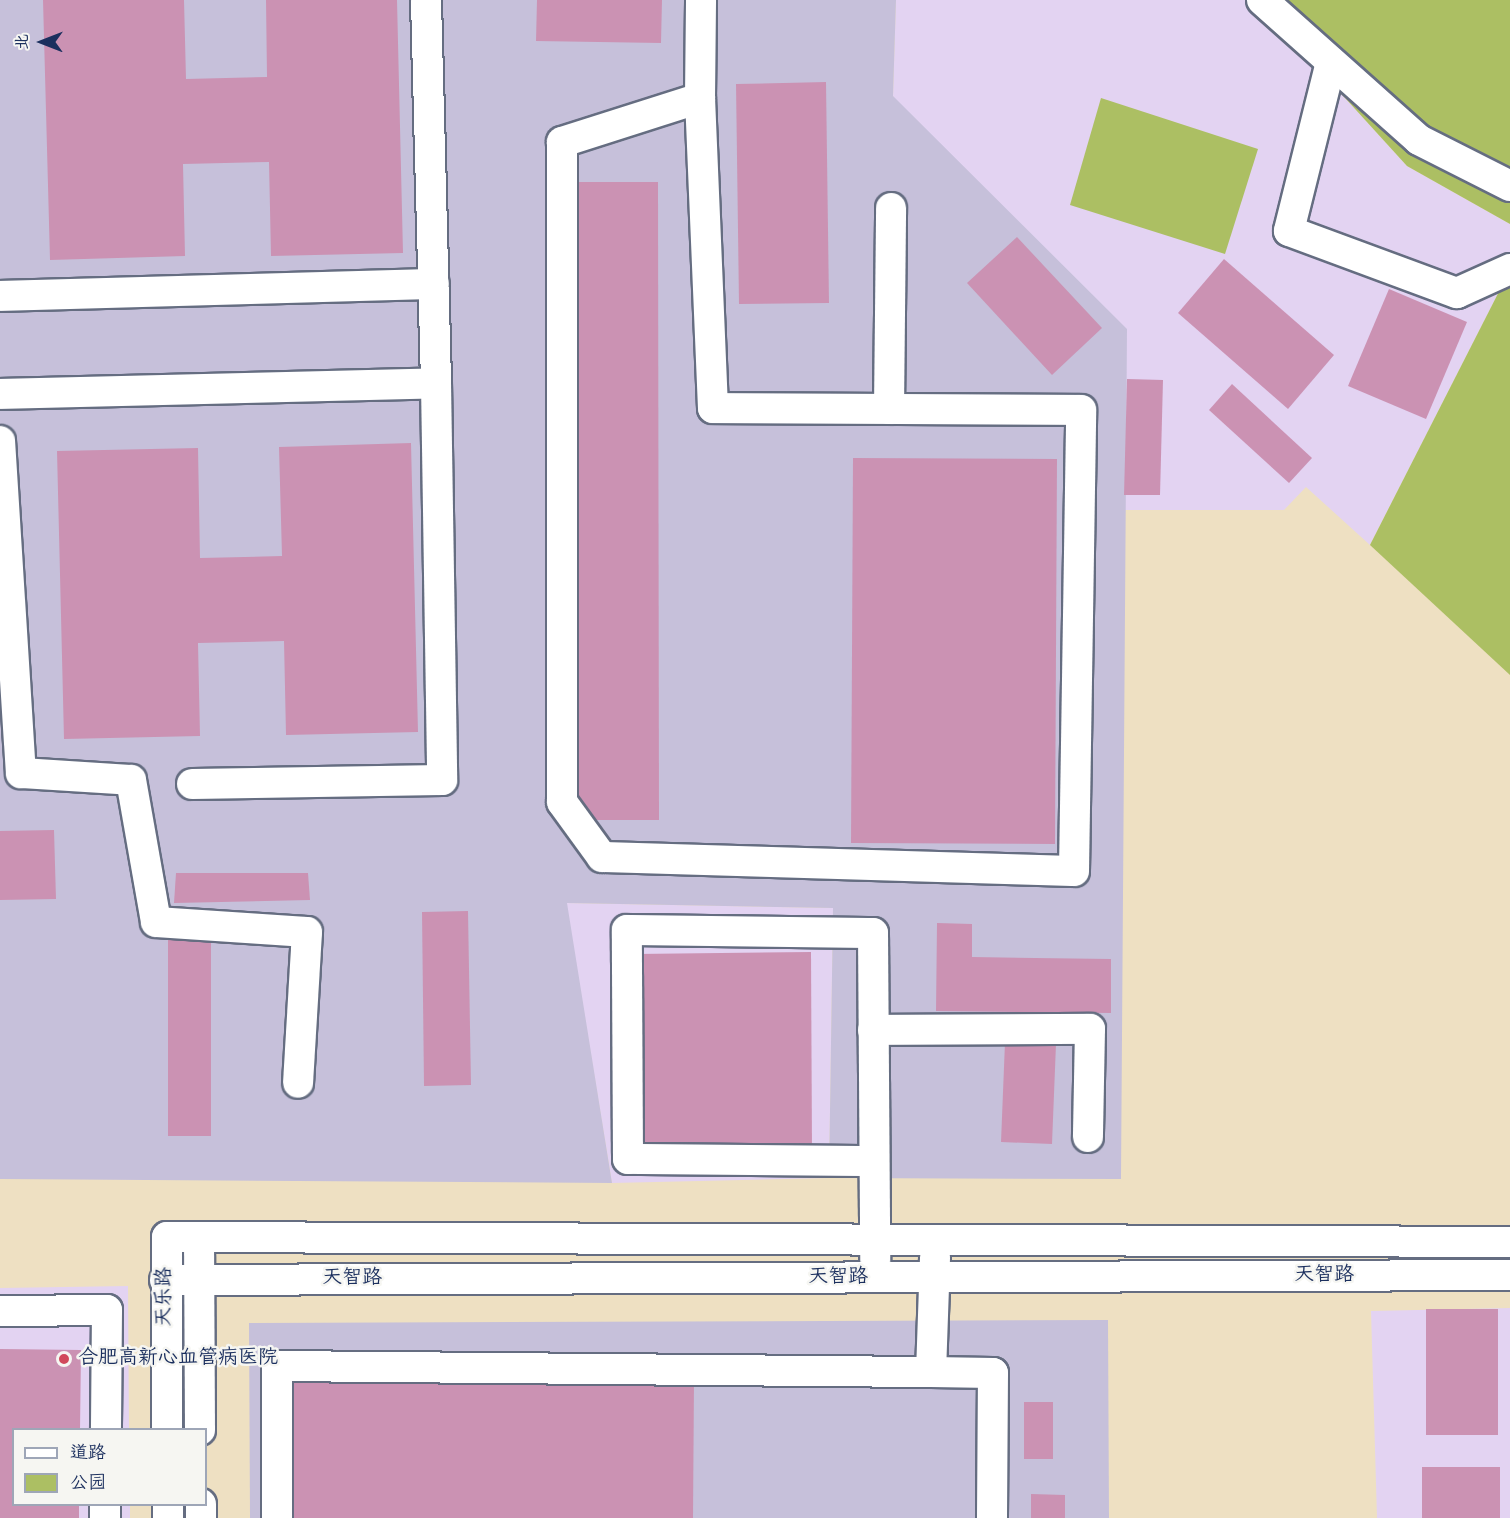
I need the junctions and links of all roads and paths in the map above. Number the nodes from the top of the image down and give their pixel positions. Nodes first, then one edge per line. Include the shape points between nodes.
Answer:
1 (426, 0) edge
2 (701, 0) edge
3 (1262, 0) edge
4 (1331, 62) junction
5 (700, 98) junction
6 (1510, 186) edge
7 (891, 208) dead end
8 (1510, 269) edge
9 (434, 284) junction
10 (0, 296) edge
11 (436, 383) junction
12 (0, 394) edge
13 (889, 409) junction
14 (0, 441) edge
15 (192, 784) dead end
16 (873, 1030) junction
17 (298, 1083) dead end
18 (1088, 1137) dead end
19 (874, 1161) junction
20 (167, 1237) joint
21 (199, 1237) junction
22 (874, 1240) junction
23 (936, 1240) junction
24 (1510, 1242) edge
25 (1510, 1275) edge
26 (934, 1277) junction
27 (876, 1278) junction
28 (165, 1280) junction
29 (199, 1280) junction
30 (0, 1311) edge
31 (931, 1372) junction
32 (106, 1428) edge
33 (167, 1428) edge
34 (200, 1428) edge
35 (277, 1518) edge
36 (992, 1518) edge

1 - 9 street
2 - 5 street
3 - 4 street
4 - 6 street via 1419,140
4 - 8 street via 1289,231 1457,293
5 - 13 street via 713,408
5 - 13 street via 562,142 562,802 602,857 1074,871 1081,410
7 - 13 street
9 - 10 street
9 - 11 street
11 - 12 street
11 - 15 street via 442,780
14 - 17 street via 21,773 131,780 156,922 307,932
16 - 18 street via 1090,1029
16 - 19 street
16 - 19 street via 873,933 627,930 628,1159
19 - 22 street
20 - 21 street, 天智路
20 - 28 street, 天乐路
21 - 22 street, 天智路
21 - 29 street, 天乐路
22 - 23 street, 天智路
22 - 27 street
23 - 24 street, 天智路
23 - 26 street
25 - 26 street, 天智路
26 - 27 street, 天智路
26 - 31 street
27 - 29 street, 天智路
28 - 29 street, 天智路
28 - 33 street, 天乐路
29 - 34 street, 天乐路
30 - 32 street via 107,1310
31 - 35 street via 278,1366
31 - 36 street via 993,1373

